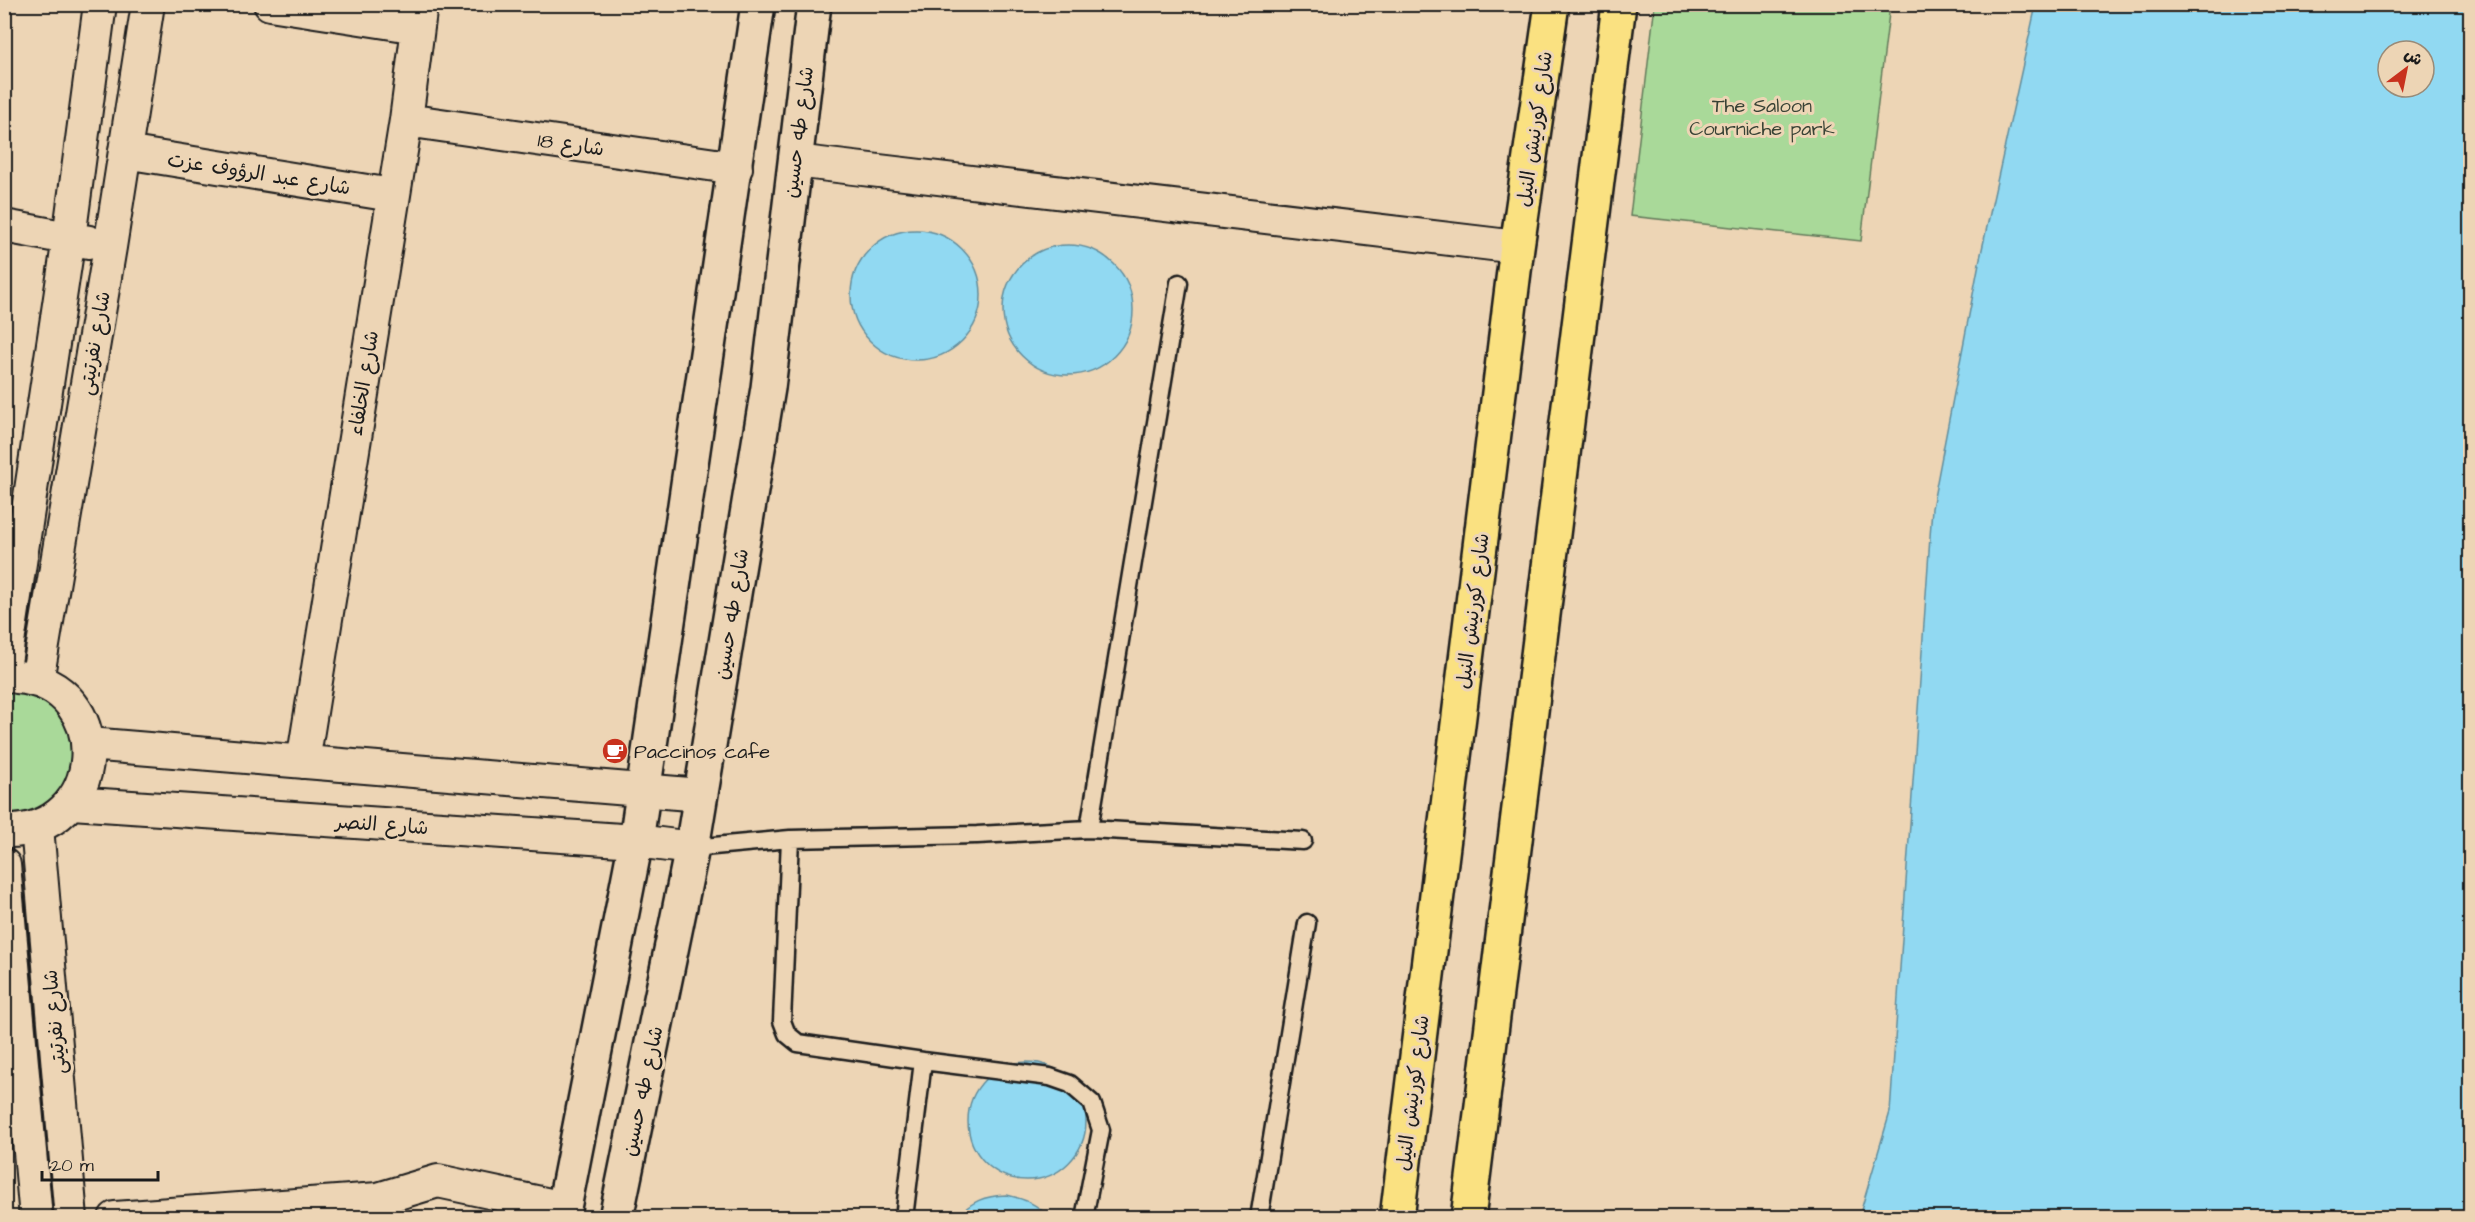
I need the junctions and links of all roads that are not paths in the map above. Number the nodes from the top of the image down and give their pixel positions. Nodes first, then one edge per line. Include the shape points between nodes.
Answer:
1 (100, 4) edge
2 (148, 4) edge
3 (270, 4) edge
4 (758, 4) edge
5 (814, 4) edge
6 (1552, 4) edge
7 (1619, 4) edge
8 (420, 16) edge
9 (406, 120) junction
10 (125, 152) junction
11 (795, 161) junction
12 (736, 168) junction
13 (392, 195) junction
14 (4, 226) edge
15 (69, 238) junction
16 (110, 247) junction
17 (1517, 248) junction
18 (1179, 283) dead end
19 (4, 669) edge
20 (4, 676) edge
21 (37, 681) junction
22 (89, 744) junction
23 (303, 762) junction
24 (642, 789) junction
25 (701, 795) junction
26 (72, 803) junction
27 (37, 827) junction
28 (1089, 829) junction
29 (4, 831) edge
30 (790, 838) junction
31 (636, 841) junction
32 (1303, 841) dead end
33 (692, 848) junction
34 (4, 866) edge
35 (1307, 923) dead end
36 (54, 1031) junction
37 (12, 1036) edge
38 (923, 1060) junction
39 (563, 1213) edge
40 (36, 1218) edge
41 (71, 1218) edge
42 (115, 1218) edge
43 (616, 1218) edge
44 (904, 1218) edge
45 (1084, 1218) edge
46 (1259, 1218) edge
47 (1397, 1218) edge
48 (1468, 1218) edge

1 - 15 street, شارع نفرتيتى
2 - 10 street, شارع نفرتيتى
3 - 8 street
4 - 12 main road
5 - 11 main road, شارع طه حسين
6 - 17 main road, شارع كورنيش النيل
7 - 48 main road
8 - 9 street, شارع الخلفاء
9 - 12 street, شارع 18
9 - 13 street, شارع الخلفاء
10 - 13 street, شارع عبد الرؤوف عزت
10 - 16 street, شارع نفرتيتى
11 - 17 street
11 - 25 main road, شارع طه حسين via 768,388
12 - 24 main road
13 - 23 street, شارع الخلفاء
14 - 15 street
15 - 16 street
15 - 19 street, شارع نفرتيتى
16 - 21 street, شارع نفرتيتى
17 - 47 main road, شارع كورنيش النيل
18 - 28 lane
20 - 21 street
21 - 22 street via 56,690 72,705
22 - 23 street
22 - 26 street via 88,765
23 - 24 street
24 - 25 street
24 - 31 main road
25 - 33 main road, شارع طه حسين
26 - 27 street via 56,818
26 - 31 street, شارع النصر
27 - 29 street
27 - 36 street, شارع نفرتيتى
28 - 30 lane
28 - 32 lane
30 - 33 lane
30 - 38 lane via 782,1022 787,1034 798,1043
31 - 33 street, شارع النصر
31 - 39 main road
33 - 43 main road, شارع طه حسين
34 - 37 street, شارع نفرتيتى
35 - 46 lane
36 - 37 street
36 - 41 street, شارع نفرتيتى
37 - 40 street, شارع نفرتيتى
38 - 44 lane
38 - 45 lane via 1050,1077 1070,1084 1092,1103 1101,1130
39 - 42 street via 438,1181 378,1199

